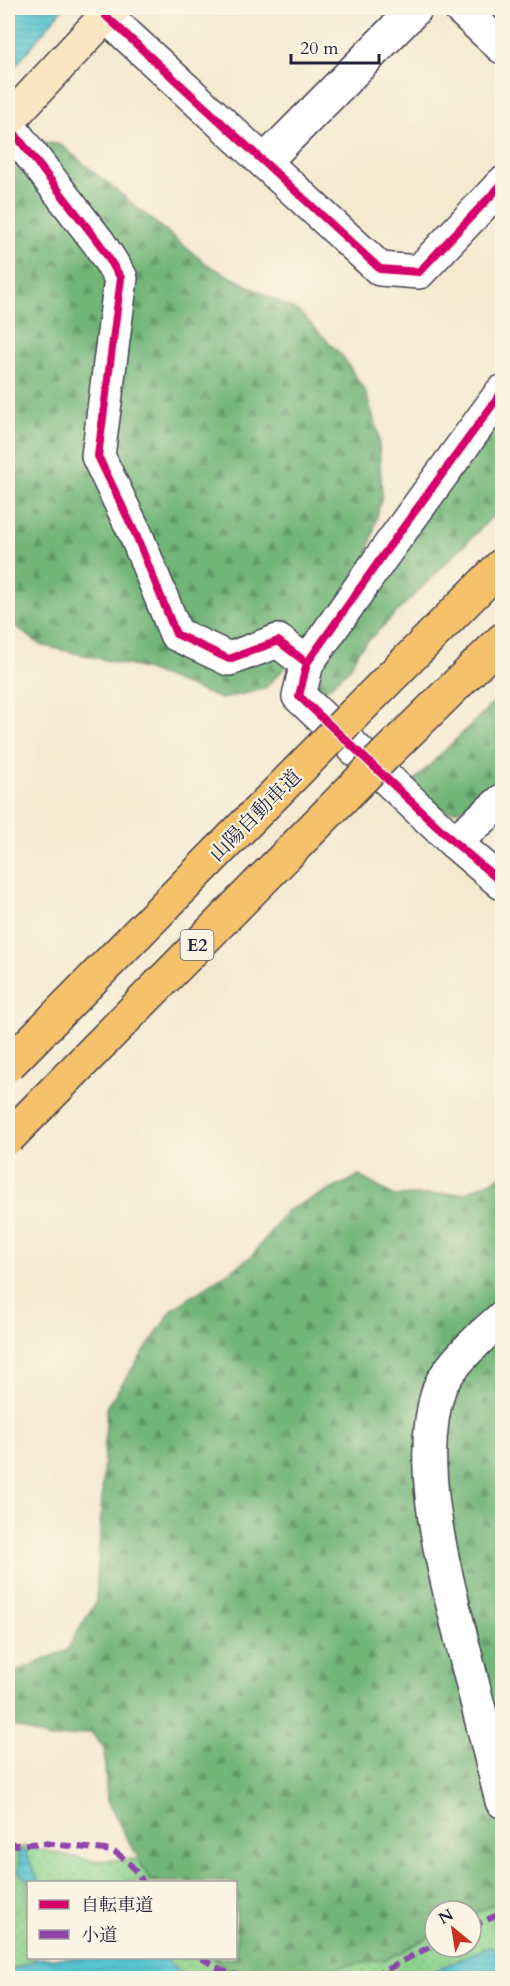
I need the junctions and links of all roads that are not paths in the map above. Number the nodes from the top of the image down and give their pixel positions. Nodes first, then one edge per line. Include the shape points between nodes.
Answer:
1 (416, 8) edge
2 (460, 8) edge
3 (109, 12) edge
4 (502, 47) edge
5 (8, 123) edge
6 (264, 162) junction
7 (502, 184) edge
8 (502, 392) edge
9 (502, 565) edge
10 (502, 640) edge
11 (307, 663) junction
12 (502, 801) edge
13 (454, 842) junction
14 (502, 883) edge
15 (8, 1065) edge
16 (8, 1138) edge
17 (502, 1318) edge
18 (502, 1801) edge

1 - 6 street
2 - 4 street
3 - 5 street
3 - 6 street
5 - 11 street via 122,278 98,456 136,535 176,634 229,659 278,640
6 - 7 street via 380,269 419,272
8 - 11 street
9 - 15 highway, 山陽自動車道 / E2, bridge
10 - 16 highway, E2, bridge
11 - 13 street via 299,696
12 - 13 street
13 - 14 street
17 - 18 street via 458,1362 440,1387 430,1462 438,1544

